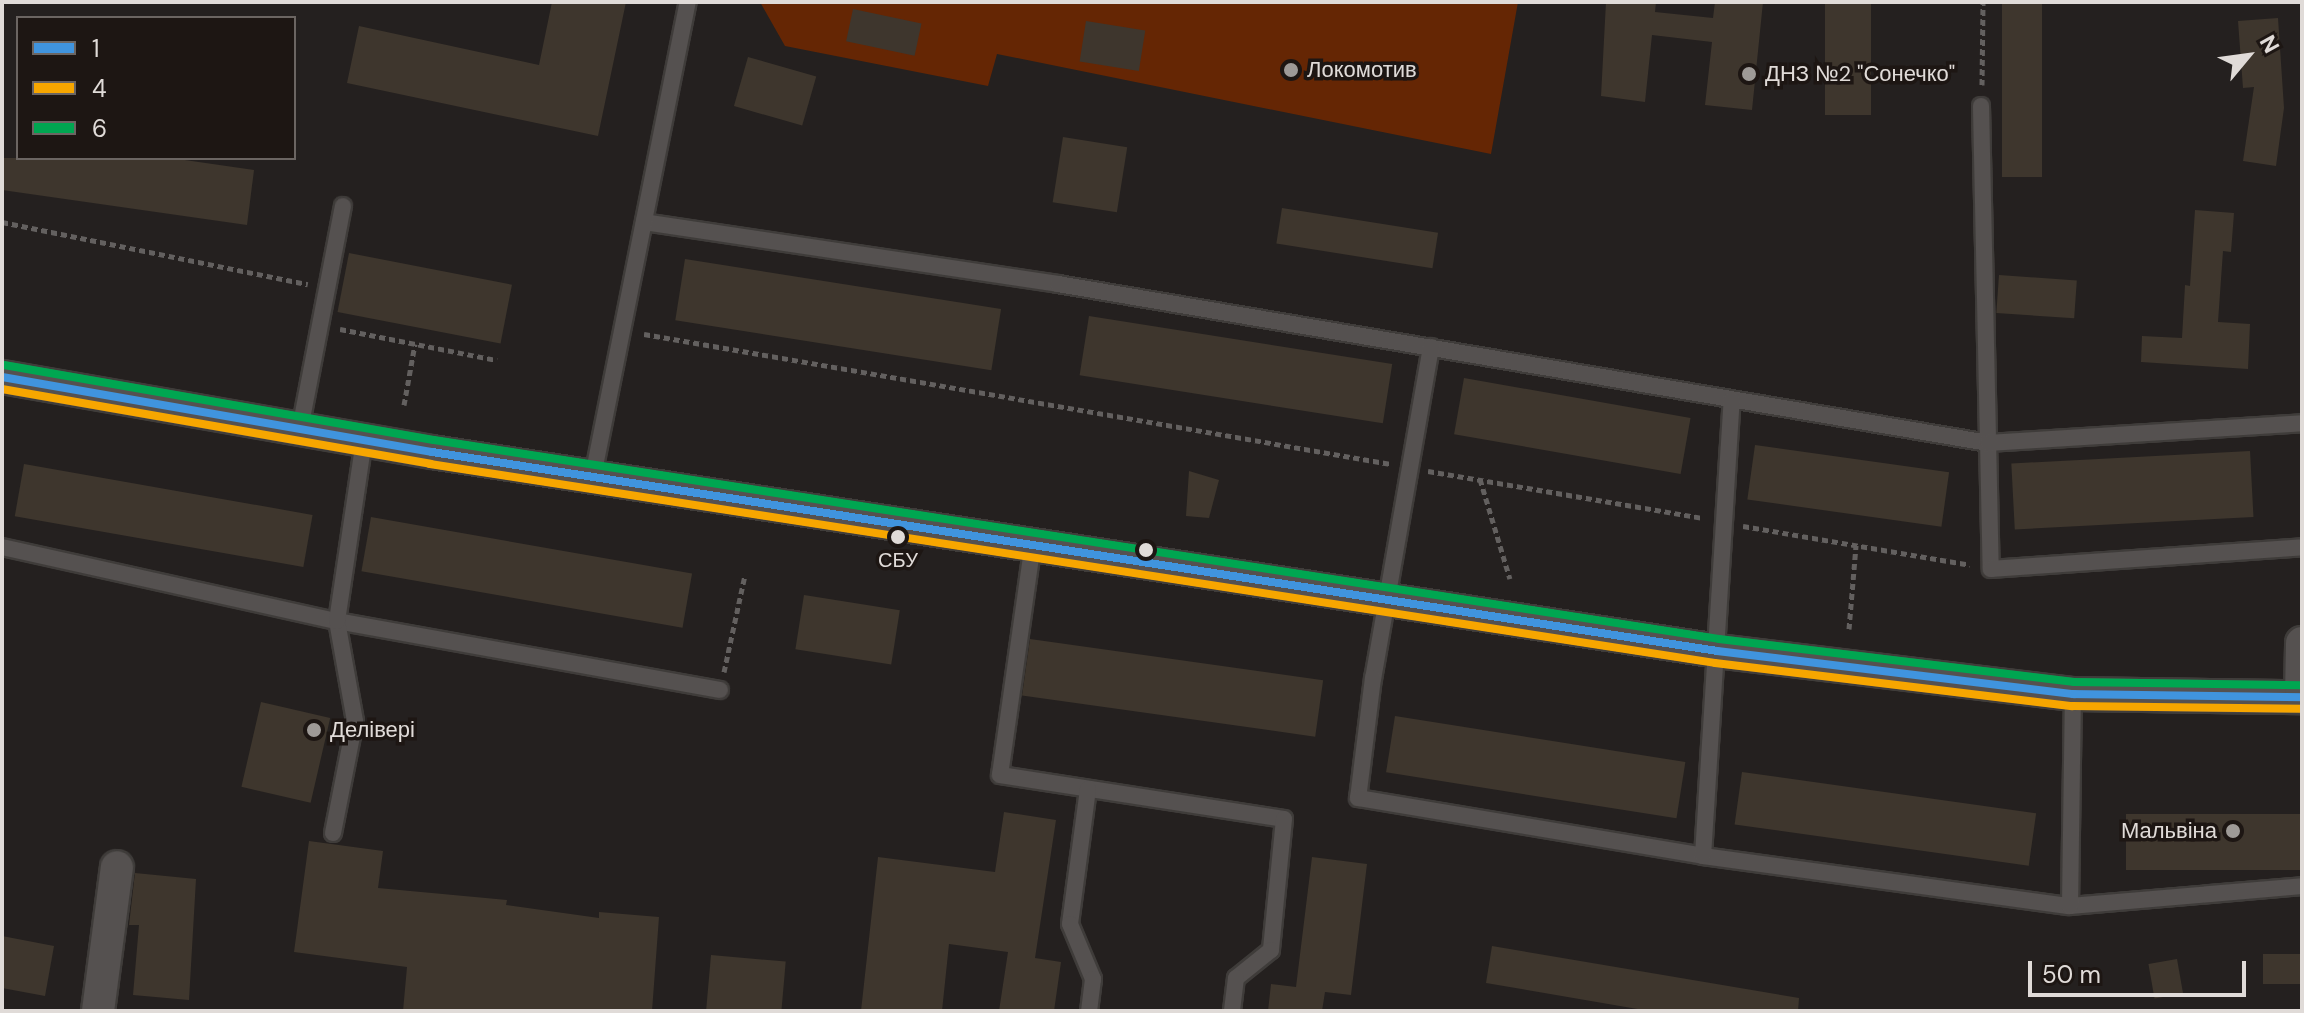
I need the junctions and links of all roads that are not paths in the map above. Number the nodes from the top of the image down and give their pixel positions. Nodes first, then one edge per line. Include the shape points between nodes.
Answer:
1 (688, 2) edge
2 (1981, 106) road end
3 (343, 206) dead end
4 (644, 222) junction
5 (1431, 347) junction
6 (2, 377) edge
7 (1732, 400) junction
8 (2302, 423) edge
9 (300, 429) junction
10 (364, 440) junction
11 (1988, 443) junction
12 (593, 476) junction
13 (1033, 543) junction
14 (2, 547) edge
15 (2302, 547) edge
16 (1387, 601) junction
17 (337, 621) junction
18 (2302, 643) edge
19 (1717, 651) junction
20 (720, 690) road end
21 (2073, 694) junction
22 (2301, 697) edge
23 (1088, 789) junction
24 (333, 833) dead end
25 (1703, 856) junction
26 (117, 867) dead end
27 (2302, 886) edge
28 (2070, 906) junction
29 (98, 1011) edge
30 (1089, 1011) edge
31 (1232, 1011) edge

1 - 4 lane
2 - 11 lane
3 - 9 lane
4 - 5 lane
4 - 12 lane
5 - 7 lane
5 - 16 lane
6 - 9 street
7 - 11 lane
7 - 19 lane
8 - 11 lane
9 - 10 street
10 - 12 street
10 - 17 lane
11 - 15 lane via 1991,569
12 - 13 street
13 - 16 street
13 - 23 lane via 1000,775
14 - 17 lane
16 - 19 street
16 - 25 lane via 1358,798
17 - 20 lane
17 - 24 lane via 355,721
18 - 22 street
19 - 21 street
19 - 25 lane
21 - 22 street
21 - 28 lane
23 - 30 lane via 1070,924 1093,979
23 - 31 lane via 1284,819 1271,950 1236,978
25 - 28 lane
26 - 29 street
27 - 28 lane

